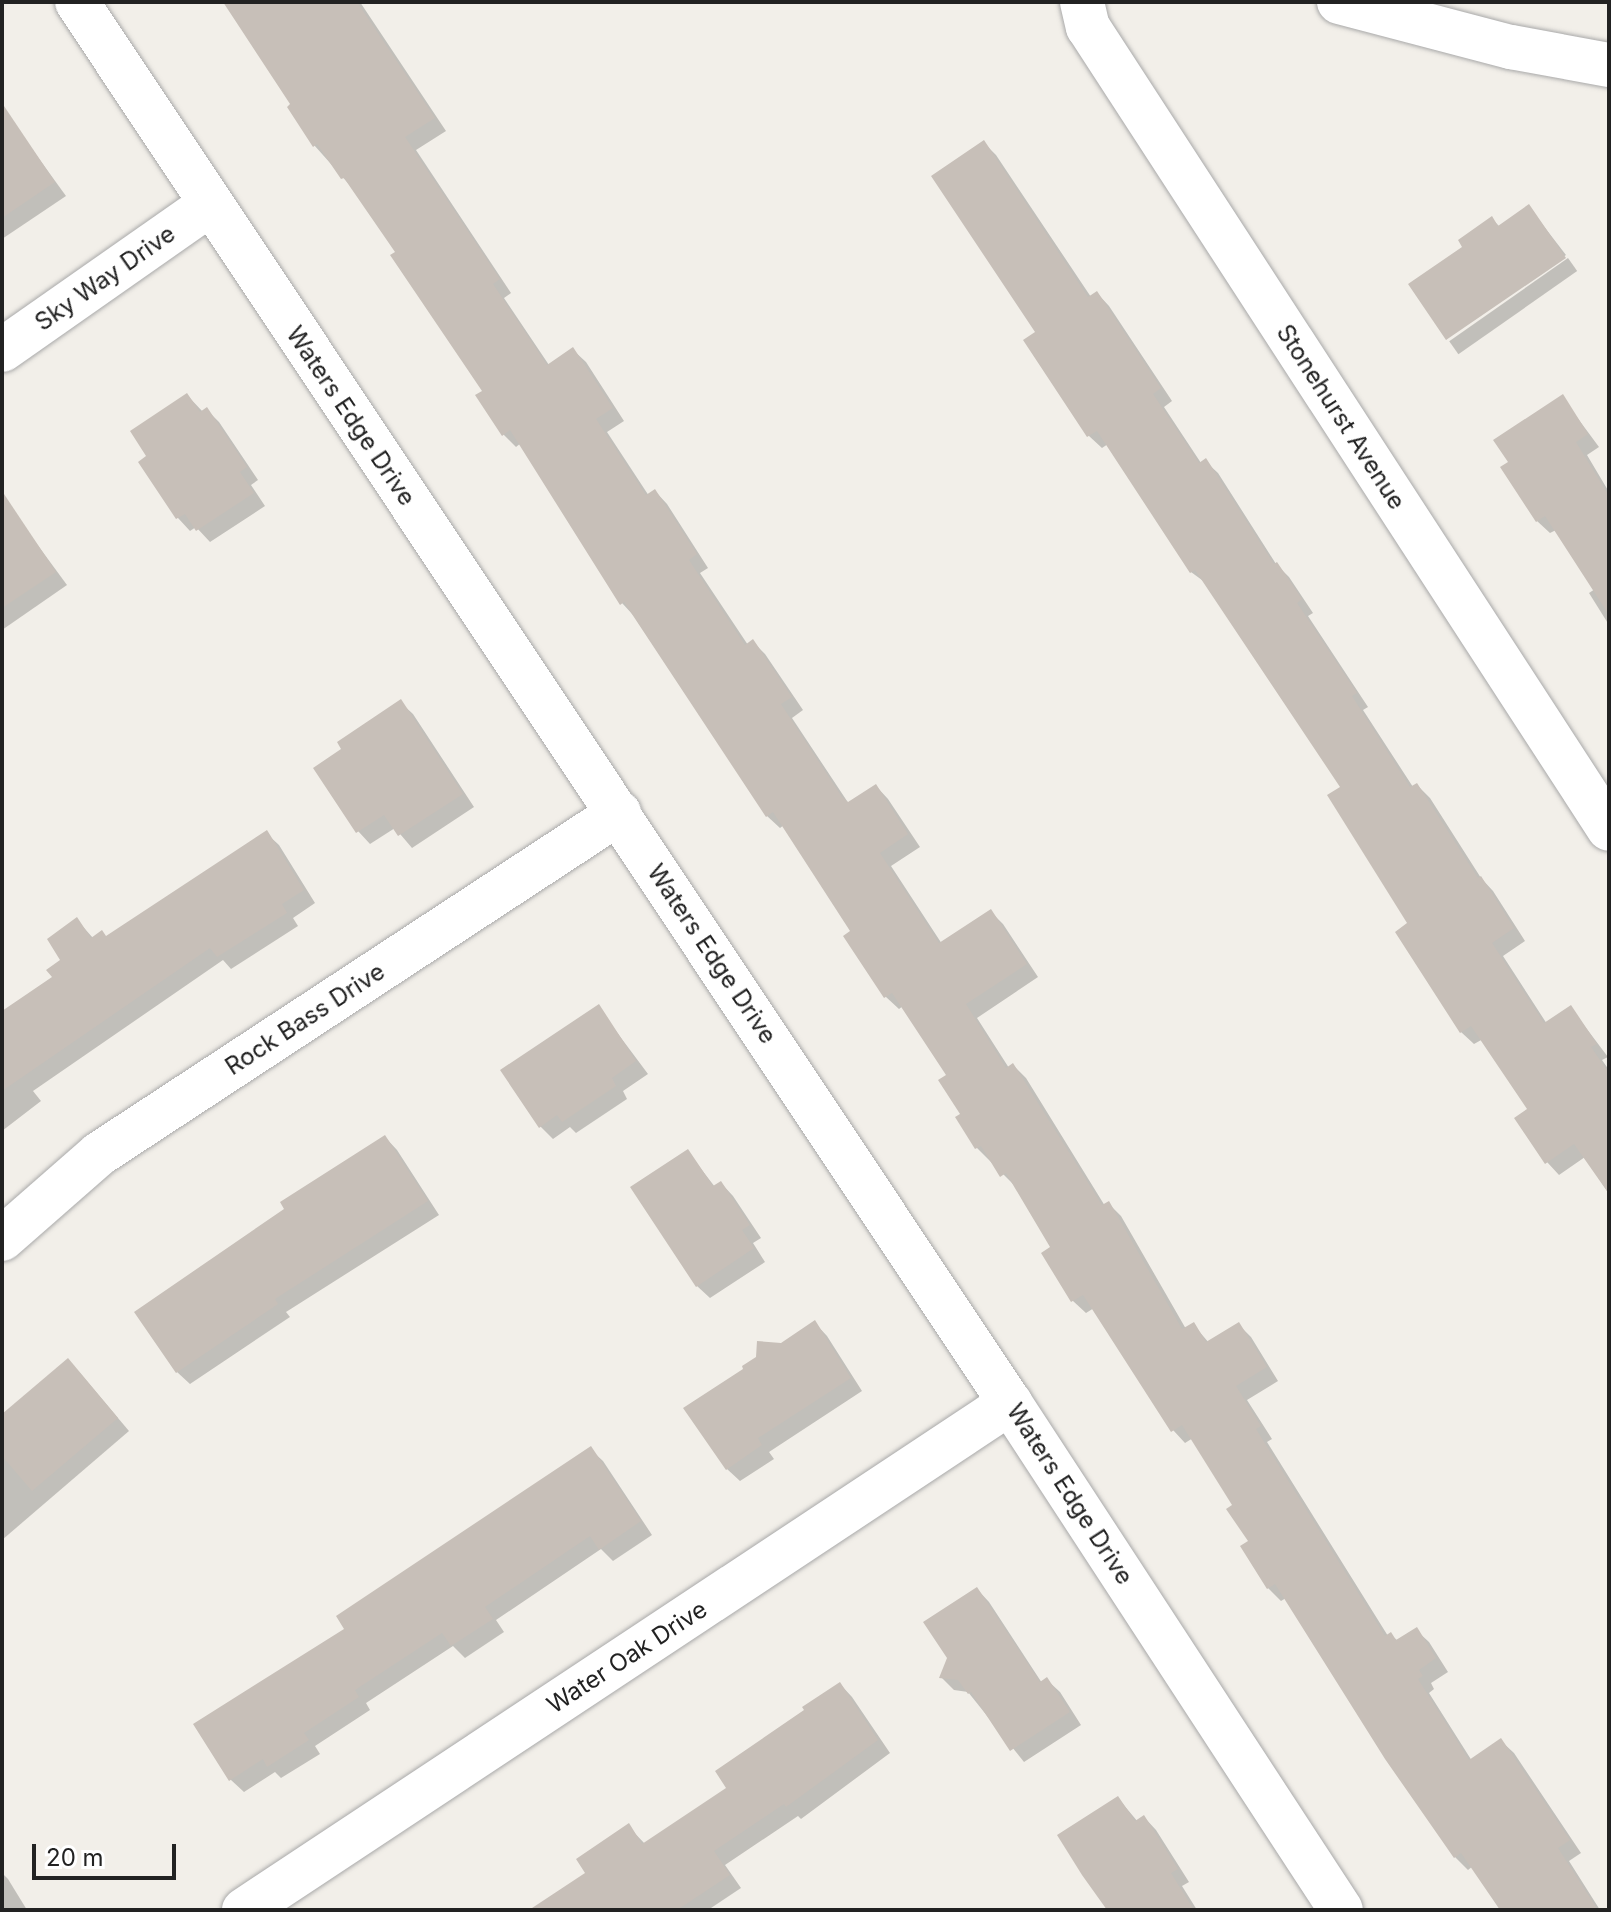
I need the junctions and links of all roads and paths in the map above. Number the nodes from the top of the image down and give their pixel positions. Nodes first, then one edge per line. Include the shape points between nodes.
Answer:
1 (77, 2) edge
2 (1082, 2) edge
3 (1339, 2) edge
4 (1609, 65) edge
5 (209, 205) junction
6 (2, 350) edge
7 (619, 813) junction
8 (1609, 829) edge
9 (2, 1239) edge
10 (1010, 1403) junction
11 (244, 1910) edge
12 (1341, 1910) edge

1 - 5 street, Waters Edge Drive
2 - 8 street, Stonehurst Avenue via 1088,27
3 - 4 street via 1511,47
5 - 6 street, Sky Way Drive
5 - 7 street, Waters Edge Drive
7 - 9 street, Rock Bass Drive via 99,1154
7 - 10 street, Waters Edge Drive
10 - 11 street, Water Oak Drive
10 - 12 street, Waters Edge Drive

